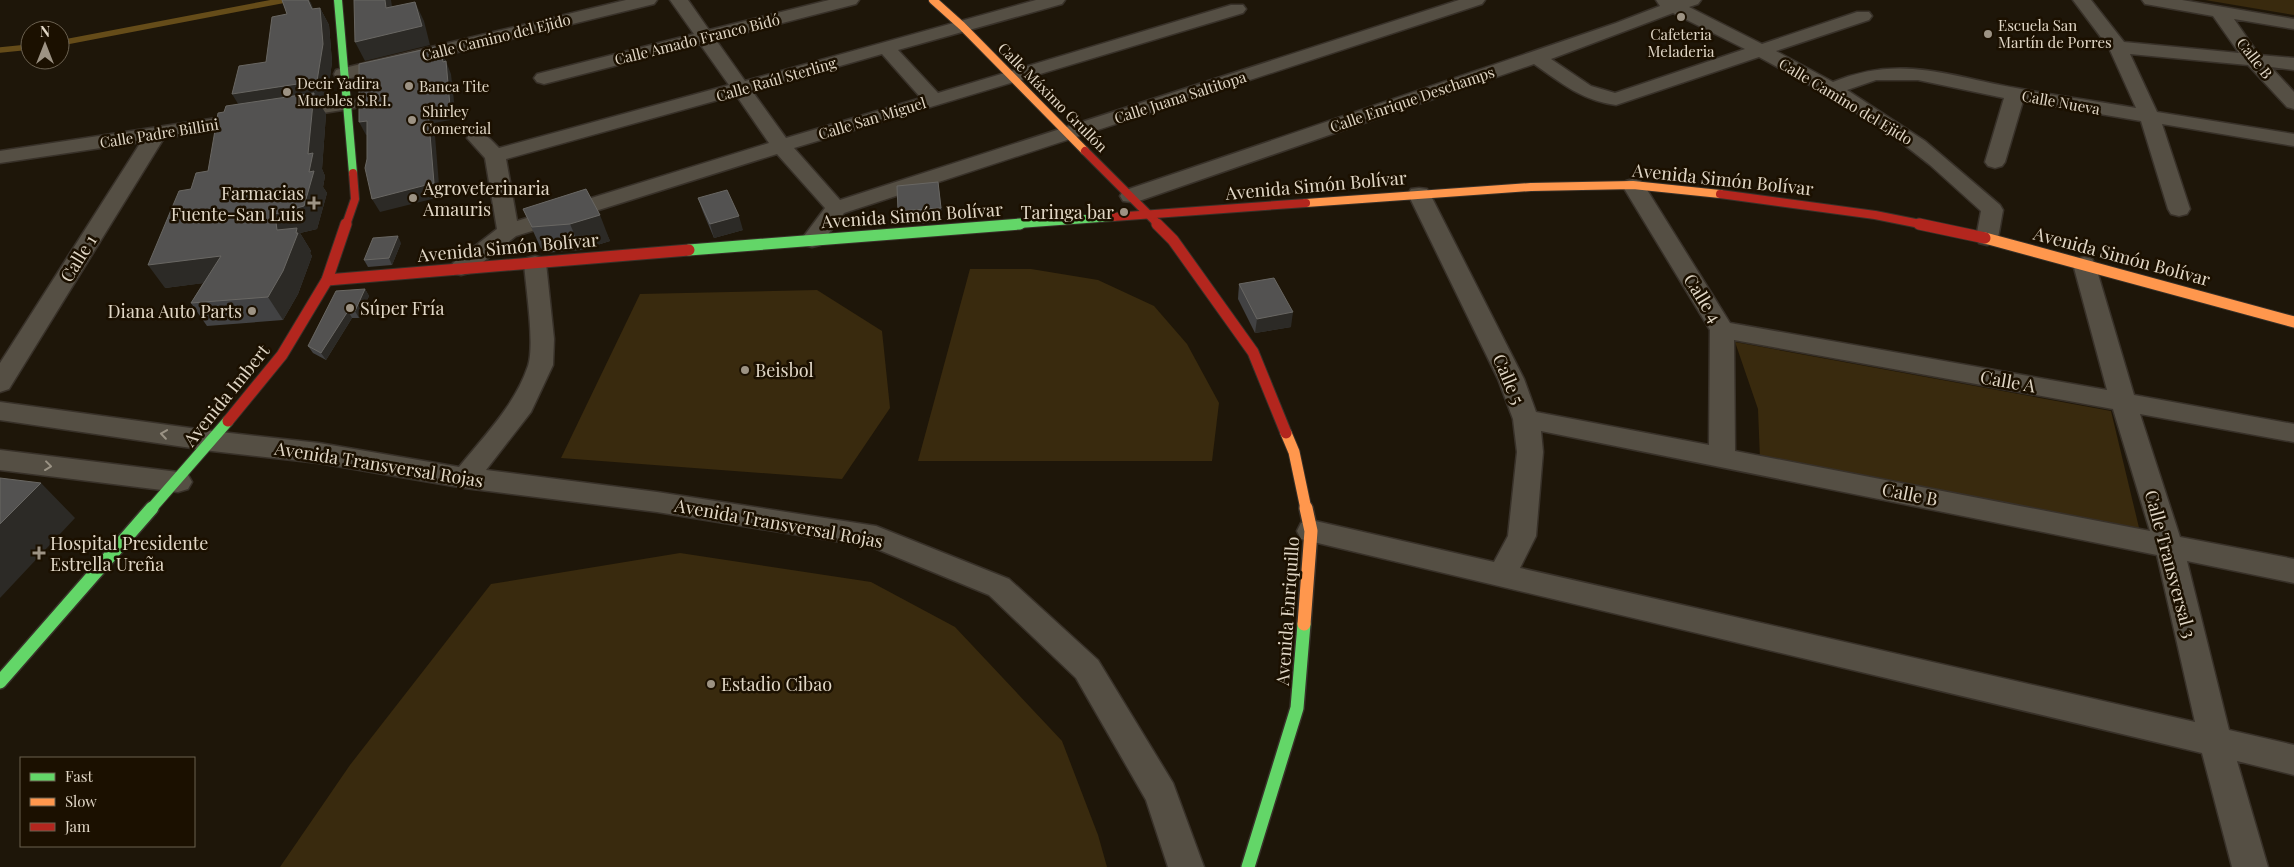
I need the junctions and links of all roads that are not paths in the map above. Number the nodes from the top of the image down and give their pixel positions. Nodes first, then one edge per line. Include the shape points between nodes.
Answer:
1 (648, 0) edge
2 (679, 0) edge
3 (850, 0) edge
4 (933, 0) edge
5 (1056, 0) edge
6 (1476, 0) edge
7 (1692, 0) edge
8 (2082, 0) edge
9 (2151, 0) edge
10 (339, 3) edge
11 (1668, 4) edge
12 (1237, 10) dead end
13 (2219, 11) junction
14 (1863, 16) dead end
15 (2294, 24) edge
16 (962, 26) junction
17 (706, 37) junction
18 (2118, 47) junction
19 (886, 48) junction
20 (1761, 50) junction
21 (1536, 57) junction
22 (2254, 61) junction
23 (2294, 64) edge
24 (343, 74) junction
25 (1010, 76) junction
26 (544, 78) dead end
27 (742, 88) junction
28 (1831, 90) junction
29 (2015, 94) junction
30 (933, 100) junction
31 (2294, 103) edge
32 (348, 104) junction
33 (2150, 117) junction
34 (157, 133) junction
35 (1068, 134) junction
36 (477, 138) dead end
37 (2294, 140) edge
38 (781, 146) junction
39 (495, 156) junction
40 (0, 157) edge
41 (1995, 162) dead end
42 (1633, 185) junction
43 (1419, 194) junction
44 (1131, 196) junction
45 (836, 208) junction
46 (2180, 209) dead end
47 (1150, 216) junction
48 (508, 231) junction
49 (1987, 238) junction
50 (812, 240) junction
51 (535, 263) junction
52 (2084, 264) junction
53 (461, 268) junction
54 (328, 280) junction
55 (2294, 322) edge
56 (1722, 330) junction
57 (0, 383) edge
58 (2123, 401) junction
59 (0, 411) edge
60 (1526, 418) junction
61 (2294, 433) edge
62 (212, 441) junction
63 (1722, 456) junction
64 (0, 460) edge
65 (465, 478) junction
66 (178, 482) junction
67 (1311, 531) junction
68 (2169, 546) junction
69 (2294, 571) edge
70 (1502, 575) junction
71 (0, 682) edge
72 (2215, 742) junction
73 (2294, 760) edge
74 (1186, 867) edge
75 (1248, 867) edge
76 (2250, 867) edge

1 - 24 street, Calle Camino del Ejido
2 - 17 street
3 - 17 street, Calle Amado Franco Bidó
4 - 16 street, Calle Máximo Grullón
5 - 16 street, Calle Raúl Sterling
6 - 35 street, Calle Juana Saltitopa
7 - 11 street, Calle Enrique Deschamps
8 - 18 street
9 - 13 street
10 - 24 street, Avenida Imbert
11 - 20 street, Calle Camino del Ejido
11 - 21 street, Calle Enrique Deschamps
12 - 25 street, Calle San Miguel
13 - 15 street
13 - 22 street, Calle B
14 - 20 street
16 - 19 street, Calle Raúl Sterling
16 - 25 street, Calle Máximo Grullón
17 - 26 street, Calle Amado Franco Bidó
17 - 27 street
18 - 22 street
18 - 33 street
19 - 27 street, Calle Raúl Sterling
19 - 30 street
20 - 21 street via 1616,99 1591,94
20 - 28 street, Calle Camino del Ejido
21 - 44 street, Calle Enrique Deschamps
22 - 23 street
22 - 31 street, Calle B
24 - 32 street, Avenida Imbert
25 - 30 street, Calle San Miguel
25 - 35 street, Calle Máximo Grullón
27 - 38 street
27 - 39 street, Calle Raúl Sterling
28 - 29 street, Calle Nueva via 1861,77 1903,74 1941,78
28 - 49 street, Calle Camino del Ejido via 1917,144 1992,210
29 - 33 street, Calle Nueva
29 - 41 street
30 - 38 street, Calle San Miguel
32 - 34 street, Calle Padre Billini
32 - 54 street, Avenida Imbert via 355,199
33 - 37 street, Calle Nueva
33 - 46 street
34 - 40 street, Calle Padre Billini
34 - 57 street, Calle 1
35 - 44 street, Calle Máximo Grullón
35 - 45 street, Calle Juana Saltitopa
36 - 39 street
38 - 45 street
38 - 48 street, Calle San Miguel
39 - 48 street
42 - 43 street, Avenida Simón Bolívar
42 - 49 street, Avenida Simón Bolívar via 1756,197 1875,215
42 - 56 street, Calle 4
43 - 47 street, Avenida Simón Bolívar
43 - 60 street, Calle 5 via 1511,379
44 - 47 street, Calle Máximo Grullón
45 - 50 street
47 - 50 street, Avenida Simón Bolívar
47 - 67 street, Avenida Enriquillo via 1173,240 1253,352 1294,452
48 - 53 street
49 - 52 street, Avenida Simón Bolívar
50 - 51 street, Avenida Simón Bolívar
51 - 53 street, Avenida Simón Bolívar
51 - 65 street via 542,339 540,365 522,406
52 - 55 street, Avenida Simón Bolívar
52 - 58 street, Calle Transversal 3
53 - 54 street, Avenida Simón Bolívar
54 - 62 street, Avenida Imbert via 282,356
56 - 58 street, Calle A
56 - 63 street, Calle 4
58 - 61 street, Calle A
58 - 68 street, Calle Transversal 3
62 -> 59 street, Avenida Transversal Rojas
60 - 63 street, Calle B
60 - 70 street, Calle 5 via 1530,452 1522,536
62 - 65 street, Avenida Transversal Rojas via 319,453
62 - 66 street, Avenida Imbert
63 - 68 street, Calle B
64 -> 66 street
65 - 74 street, Avenida Transversal Rojas via 657,502 876,537 999,587 1087,669 1161,794
66 - 71 street, Avenida Imbert
67 - 70 street
67 - 75 street, Avenida Enriquillo via 1297,708
68 - 69 street, Calle B
68 - 72 street, Calle Transversal 3
70 - 72 street
72 - 73 street
72 - 76 street, Calle Transversal 3

